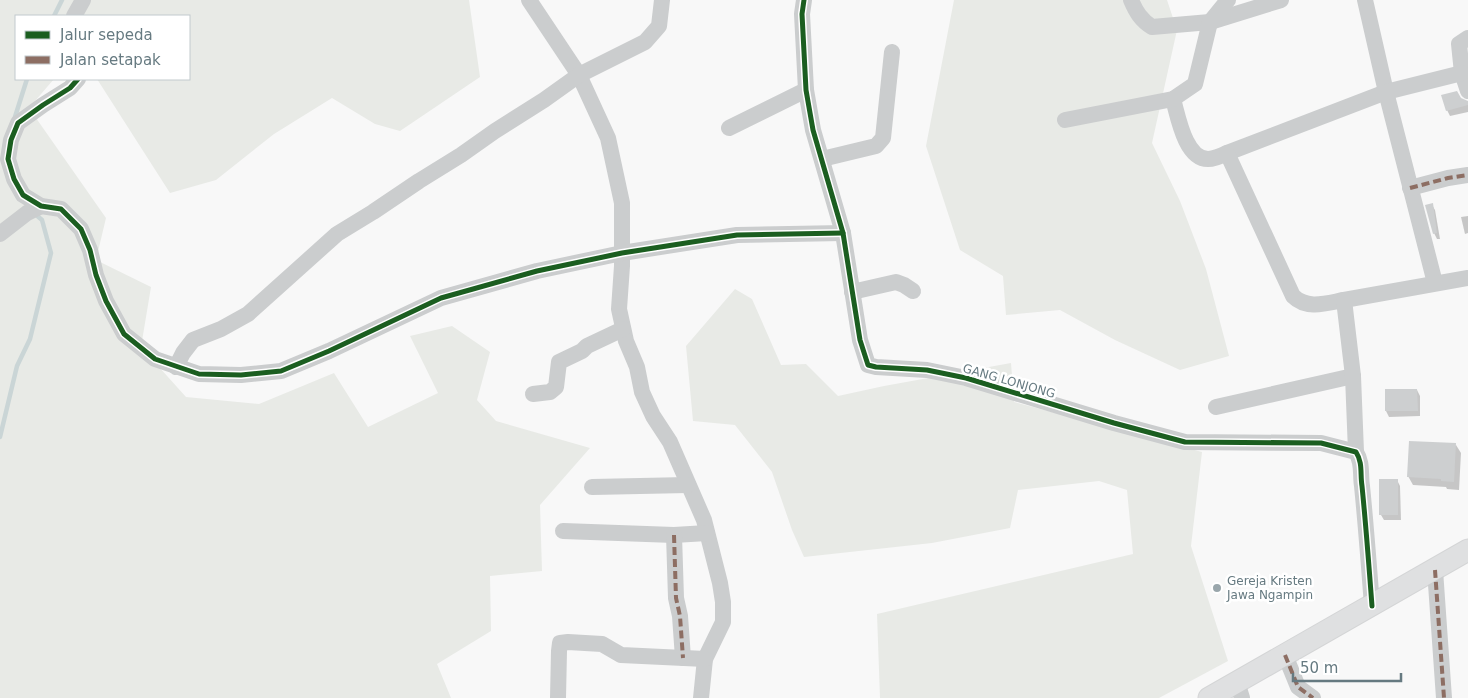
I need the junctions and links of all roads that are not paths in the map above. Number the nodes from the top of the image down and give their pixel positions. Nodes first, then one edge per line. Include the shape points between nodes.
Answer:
1 (83, 0) edge
2 (529, 0) edge
3 (662, 0) edge
4 (804, 0) edge
5 (1130, 0) edge
6 (1228, 0) edge
7 (1281, 0) edge
8 (1365, 0) edge
9 (75, 15) edge
10 (1210, 22) junction
11 (1468, 38) edge
12 (892, 52) dead end
13 (1462, 73) junction
14 (579, 75) junction
15 (77, 80) edge
16 (806, 90) junction
17 (1468, 91) edge
18 (1386, 92) junction
19 (1173, 99) junction
20 (1065, 120) dead end
21 (729, 128) dead end
22 (1227, 153) junction
23 (822, 159) junction
24 (1468, 175) edge
25 (1410, 188) junction
26 (34, 210) junction
27 (843, 233) junction
28 (0, 234) edge
29 (622, 252) junction
30 (1468, 278) edge
31 (1435, 284) junction
32 (913, 291) dead end
33 (852, 292) junction
34 (1344, 300) junction
35 (623, 329) junction
36 (176, 367) junction
37 (1353, 376) junction
38 (533, 394) dead end
39 (1216, 407) dead end
40 (1356, 452) junction
41 (592, 488) dead end
42 (690, 491) junction
43 (563, 531) dead end
44 (707, 533) junction
45 (674, 535) junction
46 (1468, 550) edge
47 (1435, 570) junction
48 (1372, 606) junction
49 (1285, 655) junction
50 (682, 658) junction
51 (705, 659) junction
52 (1240, 690) edge
53 (558, 698) edge
54 (700, 698) edge
55 (1209, 698) edge
56 (1313, 698) edge
57 (1444, 698) edge

1 - 9 street
2 - 14 street
3 - 14 street via 659,26 645,42
4 - 16 street, GANG LONJONG
5 - 10 street via 1137,14 1152,27
6 - 10 street
7 - 10 street
8 - 18 street
10 - 19 street via 1195,84
11 - 13 street via 1458,44
12 - 23 street via 883,138 876,146
13 - 17 street
13 - 18 street
14 - 29 street via 611,150 622,203
14 - 36 street via 337,234 248,314 221,330 193,340
15 - 26 street via 18,123 11,140 8,159 14,179
16 - 21 street
16 - 23 street, GANG LONJONG
18 - 22 street
18 - 25 street
19 - 20 street
19 - 22 street via 1188,146 1196,155 1207,159
22 - 34 street via 1293,296 1310,305
23 - 27 street, GANG LONJONG
24 - 25 street
25 - 31 street
26 - 28 street
26 - 36 street via 61,209 80,229 106,301 124,334 155,359
27 - 29 street via 737,235
27 - 33 street, GANG LONJONG
29 - 35 street via 618,309
29 - 36 street via 537,271 441,298 281,371 199,374
30 - 31 street
31 - 34 street
32 - 33 street via 896,282
33 - 40 street, GANG LONJONG via 868,366 927,370 966,378 1185,442 1321,443
34 - 37 street
35 - 38 street via 564,358 559,362 556,387 550,392
35 - 42 street via 642,392 670,442
37 - 39 street
37 - 40 street
40 - 48 street via 1361,465
41 - 42 street
42 - 44 street
43 - 45 street
44 - 45 street
44 - 51 street via 723,602 722,622
45 - 50 street
46 - 47 main road
47 - 48 main road
47 - 57 street
48 - 49 main road
49 - 52 main road
49 - 56 street via 1298,687
50 - 51 street
50 - 53 street via 621,655 602,644 560,643
51 - 54 street
52 - 55 main road

